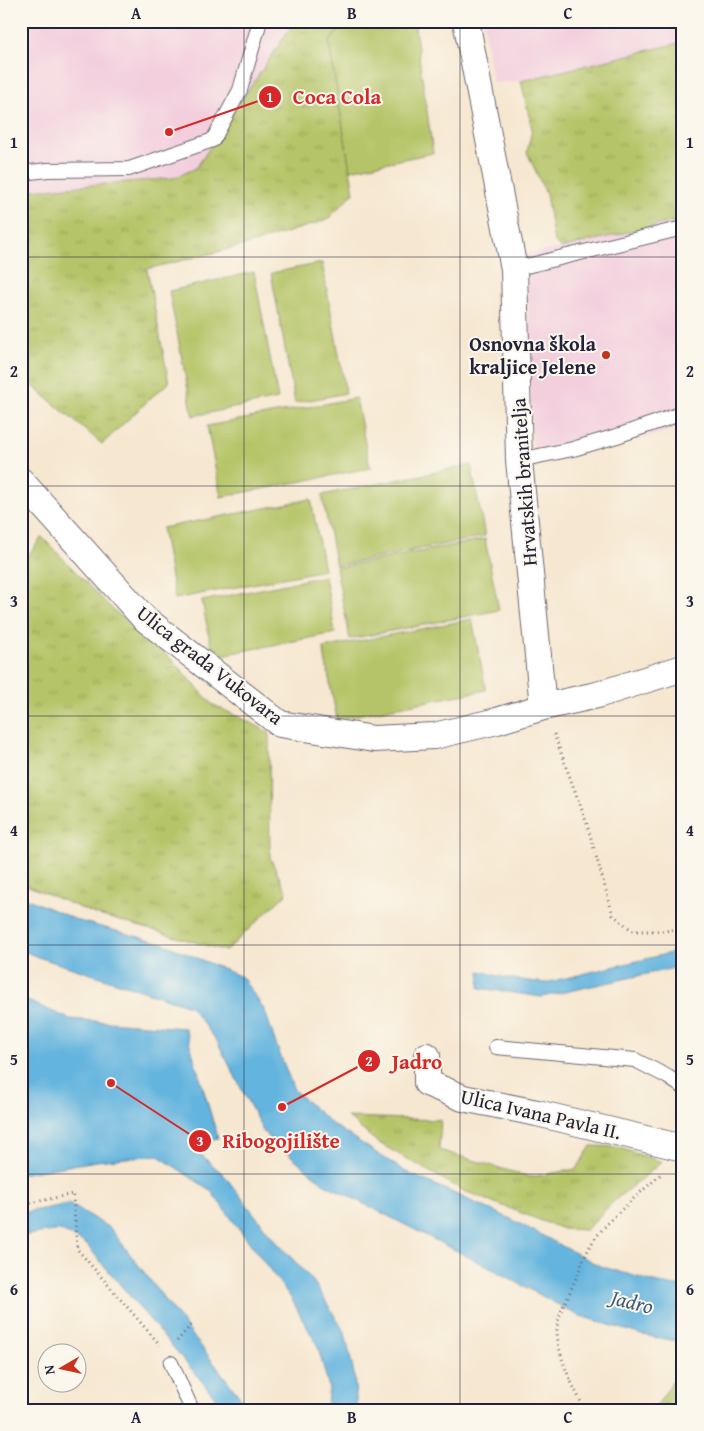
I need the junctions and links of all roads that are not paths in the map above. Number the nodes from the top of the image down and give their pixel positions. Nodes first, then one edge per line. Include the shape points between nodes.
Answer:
1 (260, 21) edge
2 (466, 21) edge
3 (21, 173) edge
4 (683, 228) edge
5 (514, 269) junction
6 (683, 413) edge
7 (519, 460) junction
8 (21, 481) edge
9 (683, 668) edge
10 (543, 707) junction
11 (496, 1047) dead end
12 (427, 1056) dead end
13 (683, 1087) edge
14 (683, 1148) edge
15 (169, 1358) road end
16 (192, 1410) edge

1 - 3 lane via 240,90 213,140 129,169
2 - 5 street, Hrvatskih branitelja
4 - 5 lane
5 - 7 street, Hrvatskih branitelja
6 - 7 lane via 573,449
7 - 10 street, Hrvatskih branitelja
8 - 10 street, Ulica grada Vukovara via 144,618 280,724 374,739 434,736 497,722
9 - 10 street, Ulica grada Vukovara
11 - 13 lane via 636,1060
12 - 14 street, Ulica Ivana Pavla II. via 426,1084 463,1098
15 - 16 lane

